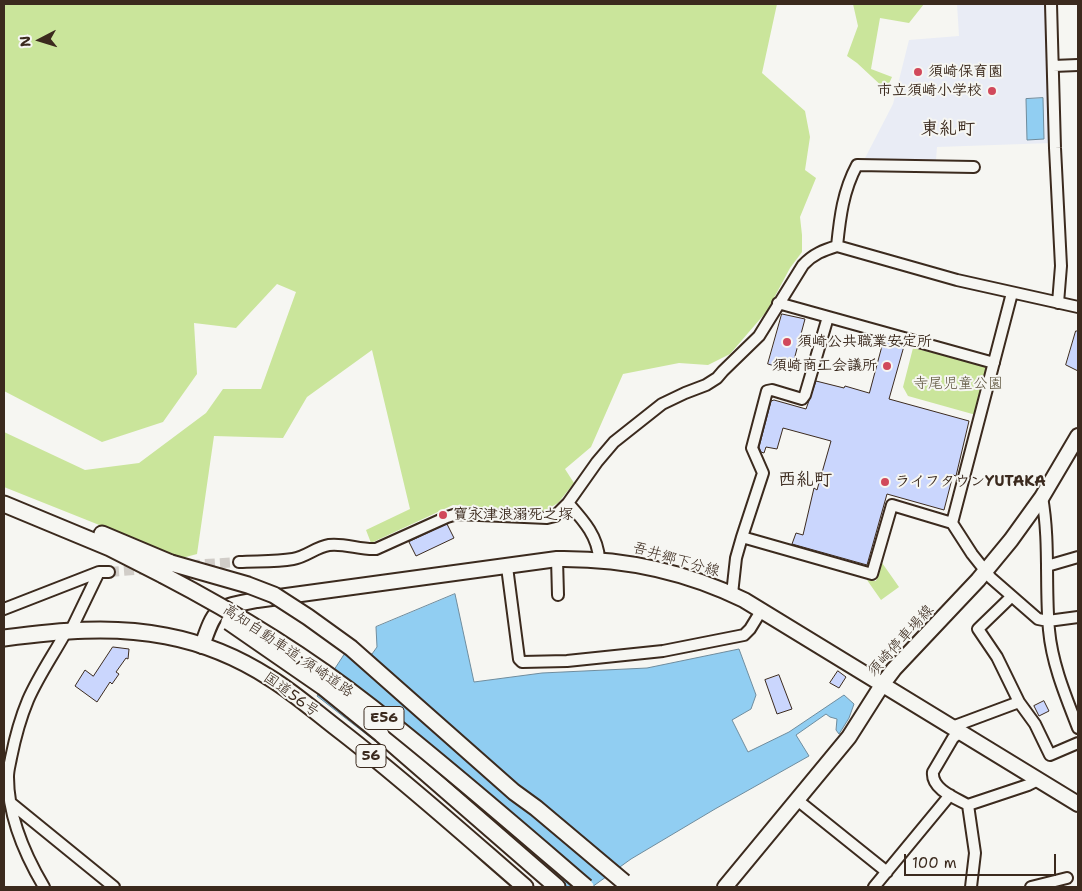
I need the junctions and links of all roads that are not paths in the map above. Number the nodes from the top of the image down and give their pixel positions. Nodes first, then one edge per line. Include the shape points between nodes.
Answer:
1 (1051, 4) edge
2 (1078, 65) edge
3 (1053, 66) junction
4 (974, 167) dead end
5 (838, 246) junction
6 (1012, 293) junction
7 (778, 304) junction
8 (1058, 304) junction
9 (1078, 307) edge
10 (828, 317) junction
11 (994, 363) junction
12 (1078, 436) edge
13 (1042, 497) junction
14 (568, 503) junction
15 (10, 506) edge
16 (952, 523) junction
17 (742, 537) junction
18 (1078, 557) edge
19 (599, 559) junction
20 (557, 560) junction
21 (239, 562) tunnel mouth
22 (1046, 566) junction
23 (507, 567) junction
24 (985, 572) junction
25 (165, 573) junction
26 (732, 594) junction
27 (558, 595) dead end
28 (1011, 597) junction
29 (4, 608) edge
30 (761, 611) junction
31 (1078, 616) edge
32 (1048, 621) junction
33 (69, 630) junction
34 (4, 638) edge
35 (202, 646) junction
36 (882, 685) junction
37 (1019, 702) junction
38 (1078, 728) edge
39 (956, 730) junction
40 (1078, 743) edge
41 (1038, 780) junction
42 (950, 796) junction
43 (796, 799) junction
44 (12, 804) junction
45 (1078, 804) edge
46 (968, 805) junction
47 (887, 872) junction
48 (1067, 878) dead end
49 (627, 885) edge
50 (44, 887) edge
51 (114, 887) edge
52 (525, 887) edge
53 (557, 887) edge
54 (586, 887) edge
55 (725, 887) edge
56 (874, 887) edge
57 (971, 887) edge
58 (1031, 887) edge

1 - 3 street
2 - 3 street
3 - 8 street via 1061,266
4 - 5 street via 857,165 840,212
5 - 6 street
5 - 7 street via 816,254 803,265
6 - 8 street
6 - 11 street
7 - 10 street
7 - 14 street via 760,336 716,378 662,404 614,442
8 - 9 street
10 - 11 street
10 - 17 street via 802,399 767,391 752,448 763,473
11 - 16 street
12 - 13 main road, 須崎停車場線
13 - 22 street
13 - 24 main road, 須崎停車場線
14 - 19 street via 584,520 594,538
14 - 21 street via 555,516 548,518 457,514 376,549 332,545 322,546 294,559
15 - 25 highway, 高知自動車道;須崎道路 / E56
15 - 25 highway via 56,517 107,536
16 - 17 street via 892,505 872,574
16 - 24 street
17 - 26 street
18 - 22 street
19 - 20 main road, 吾井郷下分線
19 - 26 main road, 吾井郷下分線 via 663,570
20 - 23 main road, 吾井郷下分線
20 - 27 street
22 - 32 street
23 - 30 street via 522,662 567,661 663,651 744,635
23 - 35 main road, 吾井郷下分線 via 224,607 211,620
24 - 28 street
24 - 36 main road, 須崎停車場線
25 - 49 highway, bridge via 248,585 274,595 308,617 351,648 514,792
25 - 53 highway, bridge via 323,687
25 - 54 highway, 高知自動車道;須崎道路 / E56, bridge via 267,634 370,706
26 - 30 main road, 吾井郷下分線
28 - 32 street via 1038,619
28 - 37 street via 978,629 997,657
29 - 33 street via 104,572
30 - 36 main road, 吾井郷下分線
31 - 32 street
32 - 38 street via 1053,659
33 - 34 highway, 国道56号 / 56
33 - 35 highway, 国道56号 / 56 via 126,630 167,636
33 - 44 street via 40,676 15,736 8,775
35 - 52 highway, 国道56号 / 56 via 272,679 376,759
36 - 39 main road, 吾井郷下分線
36 - 43 main road, 須崎停車場線 via 849,737
37 - 39 street
37 - 40 street via 1035,724 1050,755
39 - 41 main road, 吾井郷下分線
39 - 42 street via 933,772 934,782
41 - 45 main road, 吾井郷下分線
41 - 46 street
42 - 46 street
42 - 47 street
43 - 47 street
43 - 55 main road, 須崎停車場線
44 - 50 street via 23,848
44 - 51 street
46 - 57 street via 975,853
47 - 56 street
48 - 58 street

